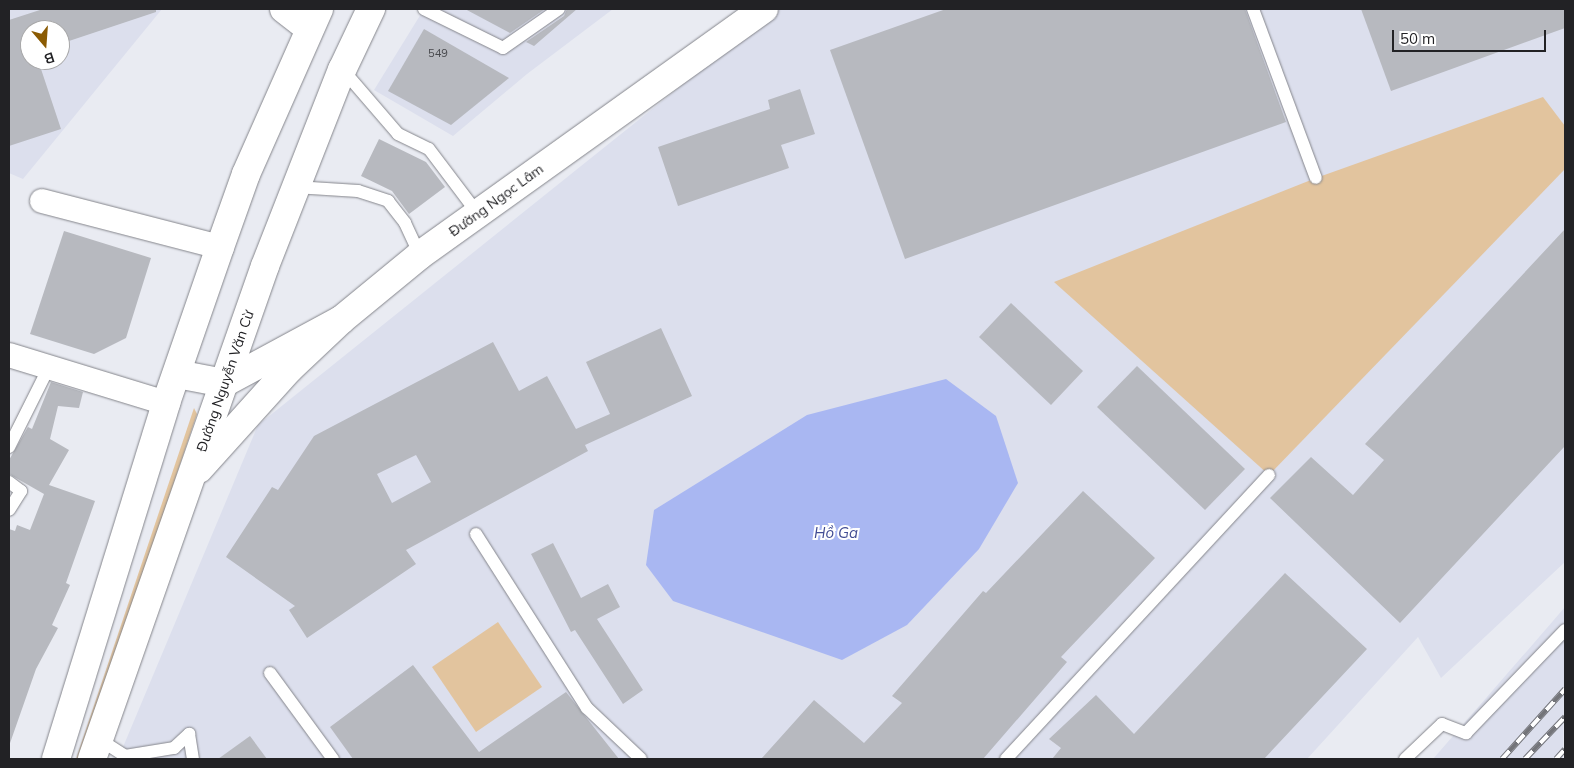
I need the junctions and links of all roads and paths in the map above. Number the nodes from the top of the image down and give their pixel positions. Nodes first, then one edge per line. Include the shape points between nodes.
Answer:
1 (284, 9) edge
2 (371, 9) edge
3 (425, 9) edge
4 (559, 9) edge
5 (764, 9) edge
6 (1253, 9) edge
7 (314, 18) edge
8 (342, 70) junction
9 (1316, 178) dead end
10 (295, 187) junction
11 (42, 201) dead end
12 (478, 214) junction
13 (220, 248) junction
14 (420, 255) junction
15 (341, 320) junction
16 (9, 355) edge
17 (48, 367) junction
18 (177, 374) junction
19 (224, 383) junction
20 (166, 403) junction
21 (9, 447) edge
22 (1269, 475) dead end
23 (191, 477) junction
24 (9, 482) edge
25 (9, 510) edge
26 (476, 534) dead end
27 (1565, 630) edge
28 (270, 674) dead end
29 (96, 749) edge
30 (56, 759) edge
31 (193, 759) edge
32 (333, 759) edge
33 (641, 759) edge
34 (1006, 759) edge
35 (1405, 759) edge

1 - 7 main road
2 - 8 main road, Đường Nguyễn Văn Cừ
3 - 4 lane via 503,48
5 - 12 main road, Đường Ngọc Lâm
6 - 9 lane
7 - 13 main road via 246,174
8 - 10 main road, Đường Nguyễn Văn Cừ
8 - 12 lane via 398,134 429,149
10 - 14 lane via 358,191 388,201 405,223
10 - 19 main road, Đường Nguyễn Văn Cừ
11 - 13 street
12 - 14 main road, Đường Ngọc Lâm
13 - 18 main road
14 - 15 main road, Đường Ngọc Lâm
15 - 19 main road, Đường Ngọc Lâm
15 - 23 main road via 278,381
16 - 17 street
17 - 20 street
17 - 21 lane
18 - 19 main road
18 - 20 main road
19 - 23 main road, Đường Nguyễn Văn Cừ
20 - 30 main road
22 - 34 lane
23 - 29 main road, Đường Nguyễn Văn Cừ
24 - 25 lane via 21,491
26 - 33 lane via 587,708
27 - 35 lane via 1466,733 1442,724
28 - 32 lane
29 - 31 lane via 125,756 174,748 189,734

